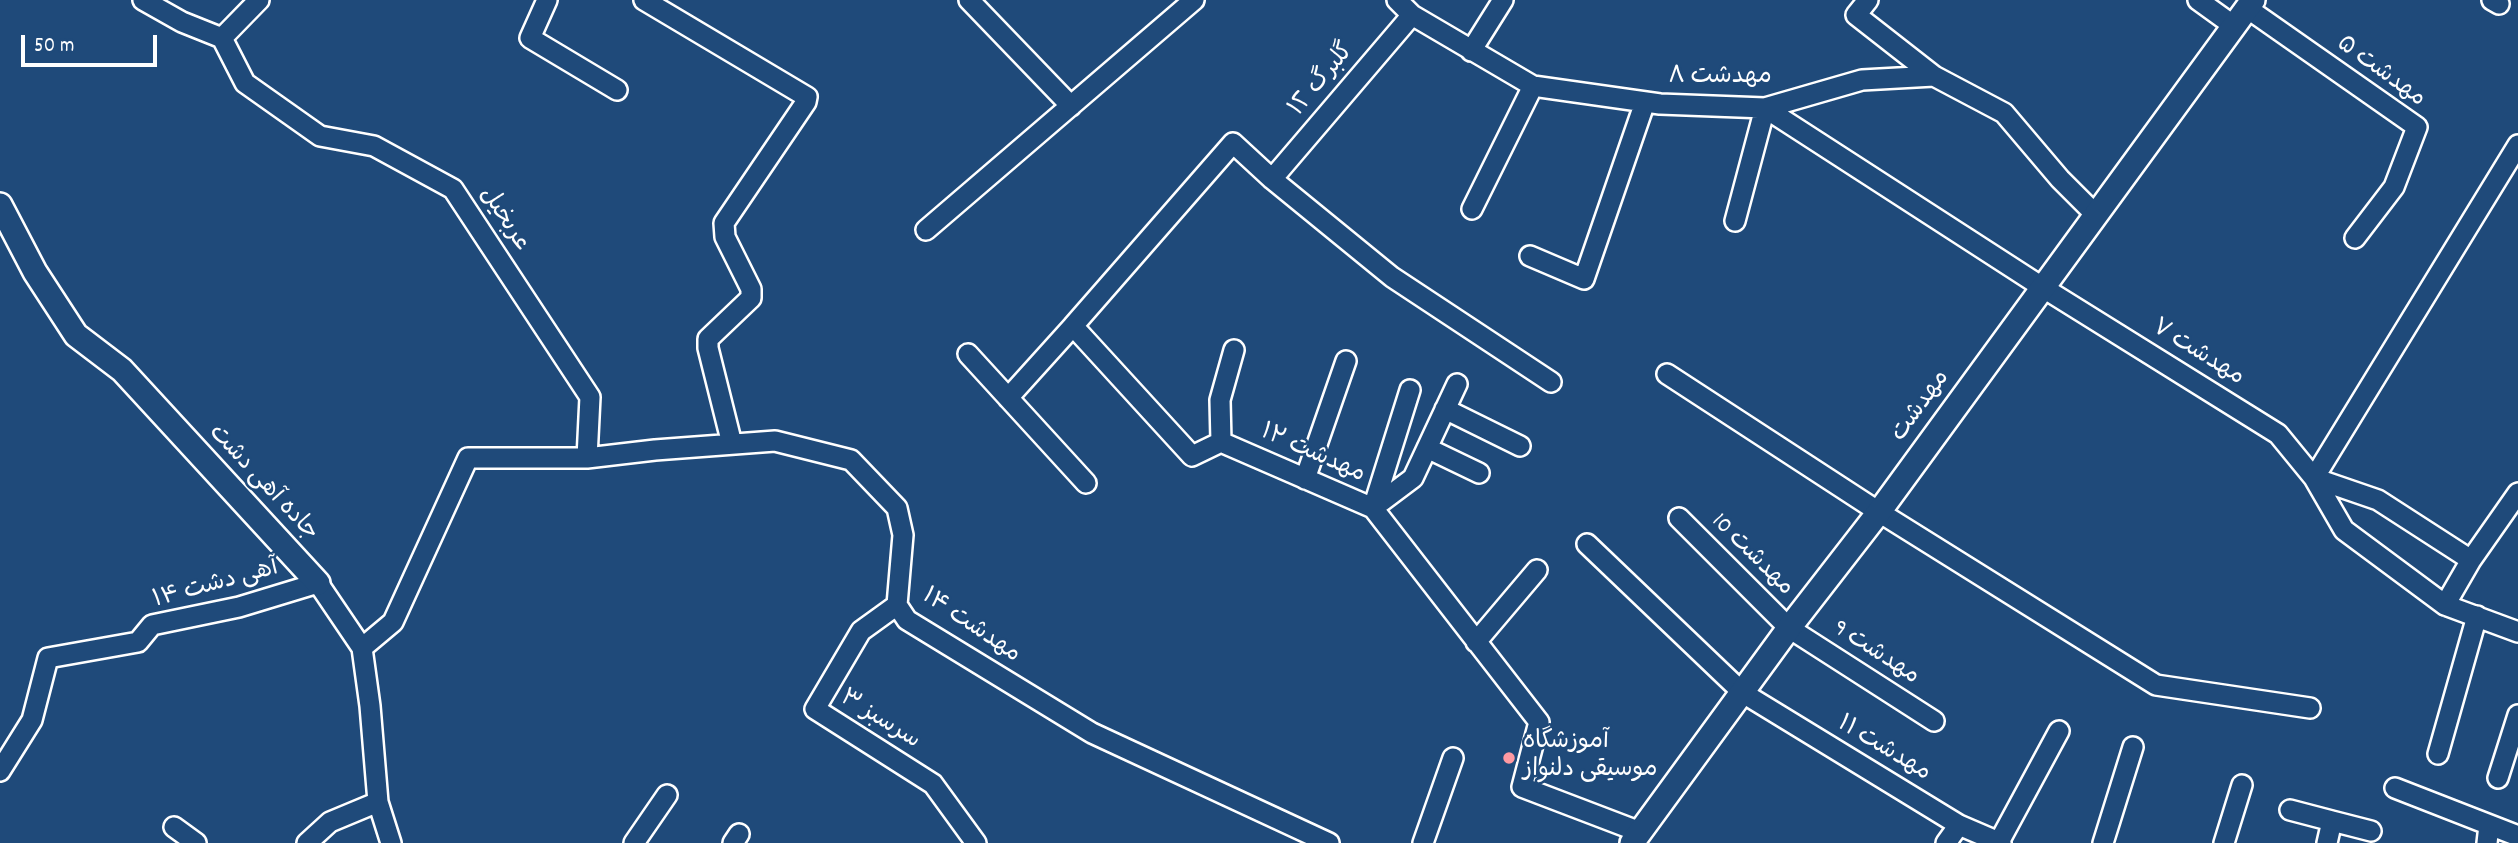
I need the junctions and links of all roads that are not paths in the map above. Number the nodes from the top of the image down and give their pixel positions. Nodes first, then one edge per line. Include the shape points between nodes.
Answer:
1 (143, 0) edge
2 (259, 0) edge
3 (547, 0) edge
4 (645, 0) edge
5 (969, 0) edge
6 (1194, 0) edge
7 (1503, 0) edge
8 (1868, 0) edge
9 (2198, 0) edge
10 (1402, 4) edge
11 (2244, 11) edge
12 (222, 38) junction
13 (1471, 51) junction
14 (1934, 76) junction
15 (1533, 86) junction
16 (617, 90) dead end
17 (1645, 102) junction
18 (1071, 106) junction
19 (1765, 108) junction
20 (2518, 145) edge
21 (1272, 179) junction
22 (0, 205) edge
23 (1472, 208) dead end
24 (2095, 214) junction
25 (1735, 221) dead end
26 (926, 230) dead end
27 (2355, 238) dead end
28 (1530, 256) dead end
29 (2042, 287) junction
30 (1073, 326) junction
31 (1234, 350) dead end
32 (968, 355) dead end
33 (1346, 361) dead end
34 (1667, 374) dead end
35 (1551, 382) dead end
36 (1457, 384) dead end
37 (1410, 390) dead end
38 (1008, 398) junction
39 (1445, 410) junction
40 (1221, 442) junction
41 (732, 444) junction
42 (1520, 446) dead end
43 (1427, 448) junction
44 (587, 458) junction
45 (1479, 473) dead end
46 (2314, 478) junction
47 (1306, 479) junction
48 (1086, 483) dead end
49 (2518, 492) edge
50 (1373, 508) junction
51 (1879, 512) junction
52 (1679, 518) dead end
53 (1587, 544) dead end
54 (2471, 560) junction
55 (1537, 570) dead end
56 (318, 583) junction
57 (897, 605) junction
58 (2445, 605) junction
59 (2477, 616) junction
60 (1789, 628) junction
61 (2518, 632) edge
62 (1476, 642) junction
63 (362, 648) junction
64 (1743, 693) junction
65 (2310, 708) dead end
66 (2518, 715) edge
67 (1934, 721) dead end
68 (2059, 731) dead end
69 (2133, 747) dead end
70 (2438, 754) dead end
71 (1452, 758) dead end
72 (0, 771) edge
73 (2498, 778) dead end
74 (2242, 785) dead end
75 (2396, 788) dead end
76 (667, 795) dead end
77 (378, 802) junction
78 (2290, 810) dead end
79 (2332, 821) junction
80 (1959, 825) junction
81 (174, 827) dead end
82 (2371, 831) dead end
83 (2488, 834) edge
84 (2518, 836) edge
85 (1636, 837) edge
86 (196, 843) edge
87 (307, 843) edge
88 (391, 843) edge
89 (634, 843) edge
90 (976, 843) edge
91 (1329, 843) edge
92 (1423, 843) edge
93 (1946, 843) edge
94 (2000, 843) edge
95 (2103, 843) edge
96 (2224, 843) edge
97 (2327, 843) edge

1 - 12 street
2 - 12 street
3 - 16 street via 530,38
4 - 41 street via 807,97 724,223 725,237 751,289 751,298 708,340
5 - 18 street
6 - 18 street
7 - 13 street
8 - 14 street via 1856,15
9 - 11 street
10 - 13 street, مهدشت ۸
10 - 21 street, گلبرگ ١٢
11 - 24 street, مهدشت
11 - 27 street, مهدشت ۵ via 2417,127 2394,187
12 - 44 street, عربخیل via 245,83 320,136 374,146 453,189 590,397
13 - 15 street, مهدشت ۸
14 - 19 street, مهدشت ۸ via 1862,80
14 - 24 street via 2004,113
15 - 17 street, مهدشت ۸
15 - 23 street
17 - 19 street, مهدشت ۸
17 - 28 street via 1584,279
18 - 26 street
19 - 25 street
19 - 29 street, مهدشت ۷
20 - 46 street
21 - 30 street via 1233,143
21 - 35 street via 1392,277
22 - 56 street, جاده آهی دشت via 35,272 76,335 122,370
24 - 29 street, مهدشت
29 - 46 street, مهدشت ۷ via 2278,433
29 - 51 street, مهدشت
30 - 38 street
30 - 40 street, مهدشت ۱۲ via 1192,456
31 - 40 street via 1220,400
32 - 38 street
33 - 47 street
34 - 51 street
36 - 39 street
37 - 50 street
38 - 48 street
39 - 42 street
39 - 43 street
40 - 47 street, مهدشت ۱۲
41 - 44 street, مهدشت ۱۴
41 - 57 street, مهدشت ۱۴ via 775,440 851,460 897,508 903,535
43 - 45 street
43 - 50 street via 1413,478
44 - 63 street, مهدشت ۱۴ via 467,458 393,622
46 - 54 street via 2378,500
46 - 58 street, مهدشت ۷ via 2344,530
47 - 50 street, مهدشت ۱۲
49 - 54 street
50 - 62 street, مهدشت ۱۲
51 - 60 street, مهدشت
51 - 65 street via 2156,685
52 - 60 street, مهدشت 10
53 - 64 street, مهدشت ۱۱
54 - 58 street
55 - 62 street
56 - 63 street, جاده آهی دشت
56 - 72 street, آهی دشت ۱۴ via 239,607 152,625 138,642 48,658 32,720
57 - 90 street, سرسبز ۳ via 861,631 815,709 933,784
57 - 91 street, مهدشت ۱۴ via 907,620 1092,733
58 - 59 street, مهدشت ۷
59 - 61 street, مهدشت ۷
59 - 70 street
60 - 64 street, مهدشت
60 - 67 street, مهدشت 9
62 - 85 street, مهدشت ۱۲ via 1539,722 1522,787
63 - 77 street, جاده آهی دشت
64 - 80 street, مهدشت ۱۱
64 - 85 street, مهدشت
66 - 73 street
68 - 94 street
69 - 95 street
71 - 92 street
74 - 96 street
75 - 83 street
76 - 89 street
77 - 87 street via 330,822
77 - 88 street, جاده آهی دشت
78 - 79 street
79 - 82 street
79 - 97 street
80 - 93 street
80 - 94 street, مهدشت ۱۱
81 - 86 street
83 - 84 street

